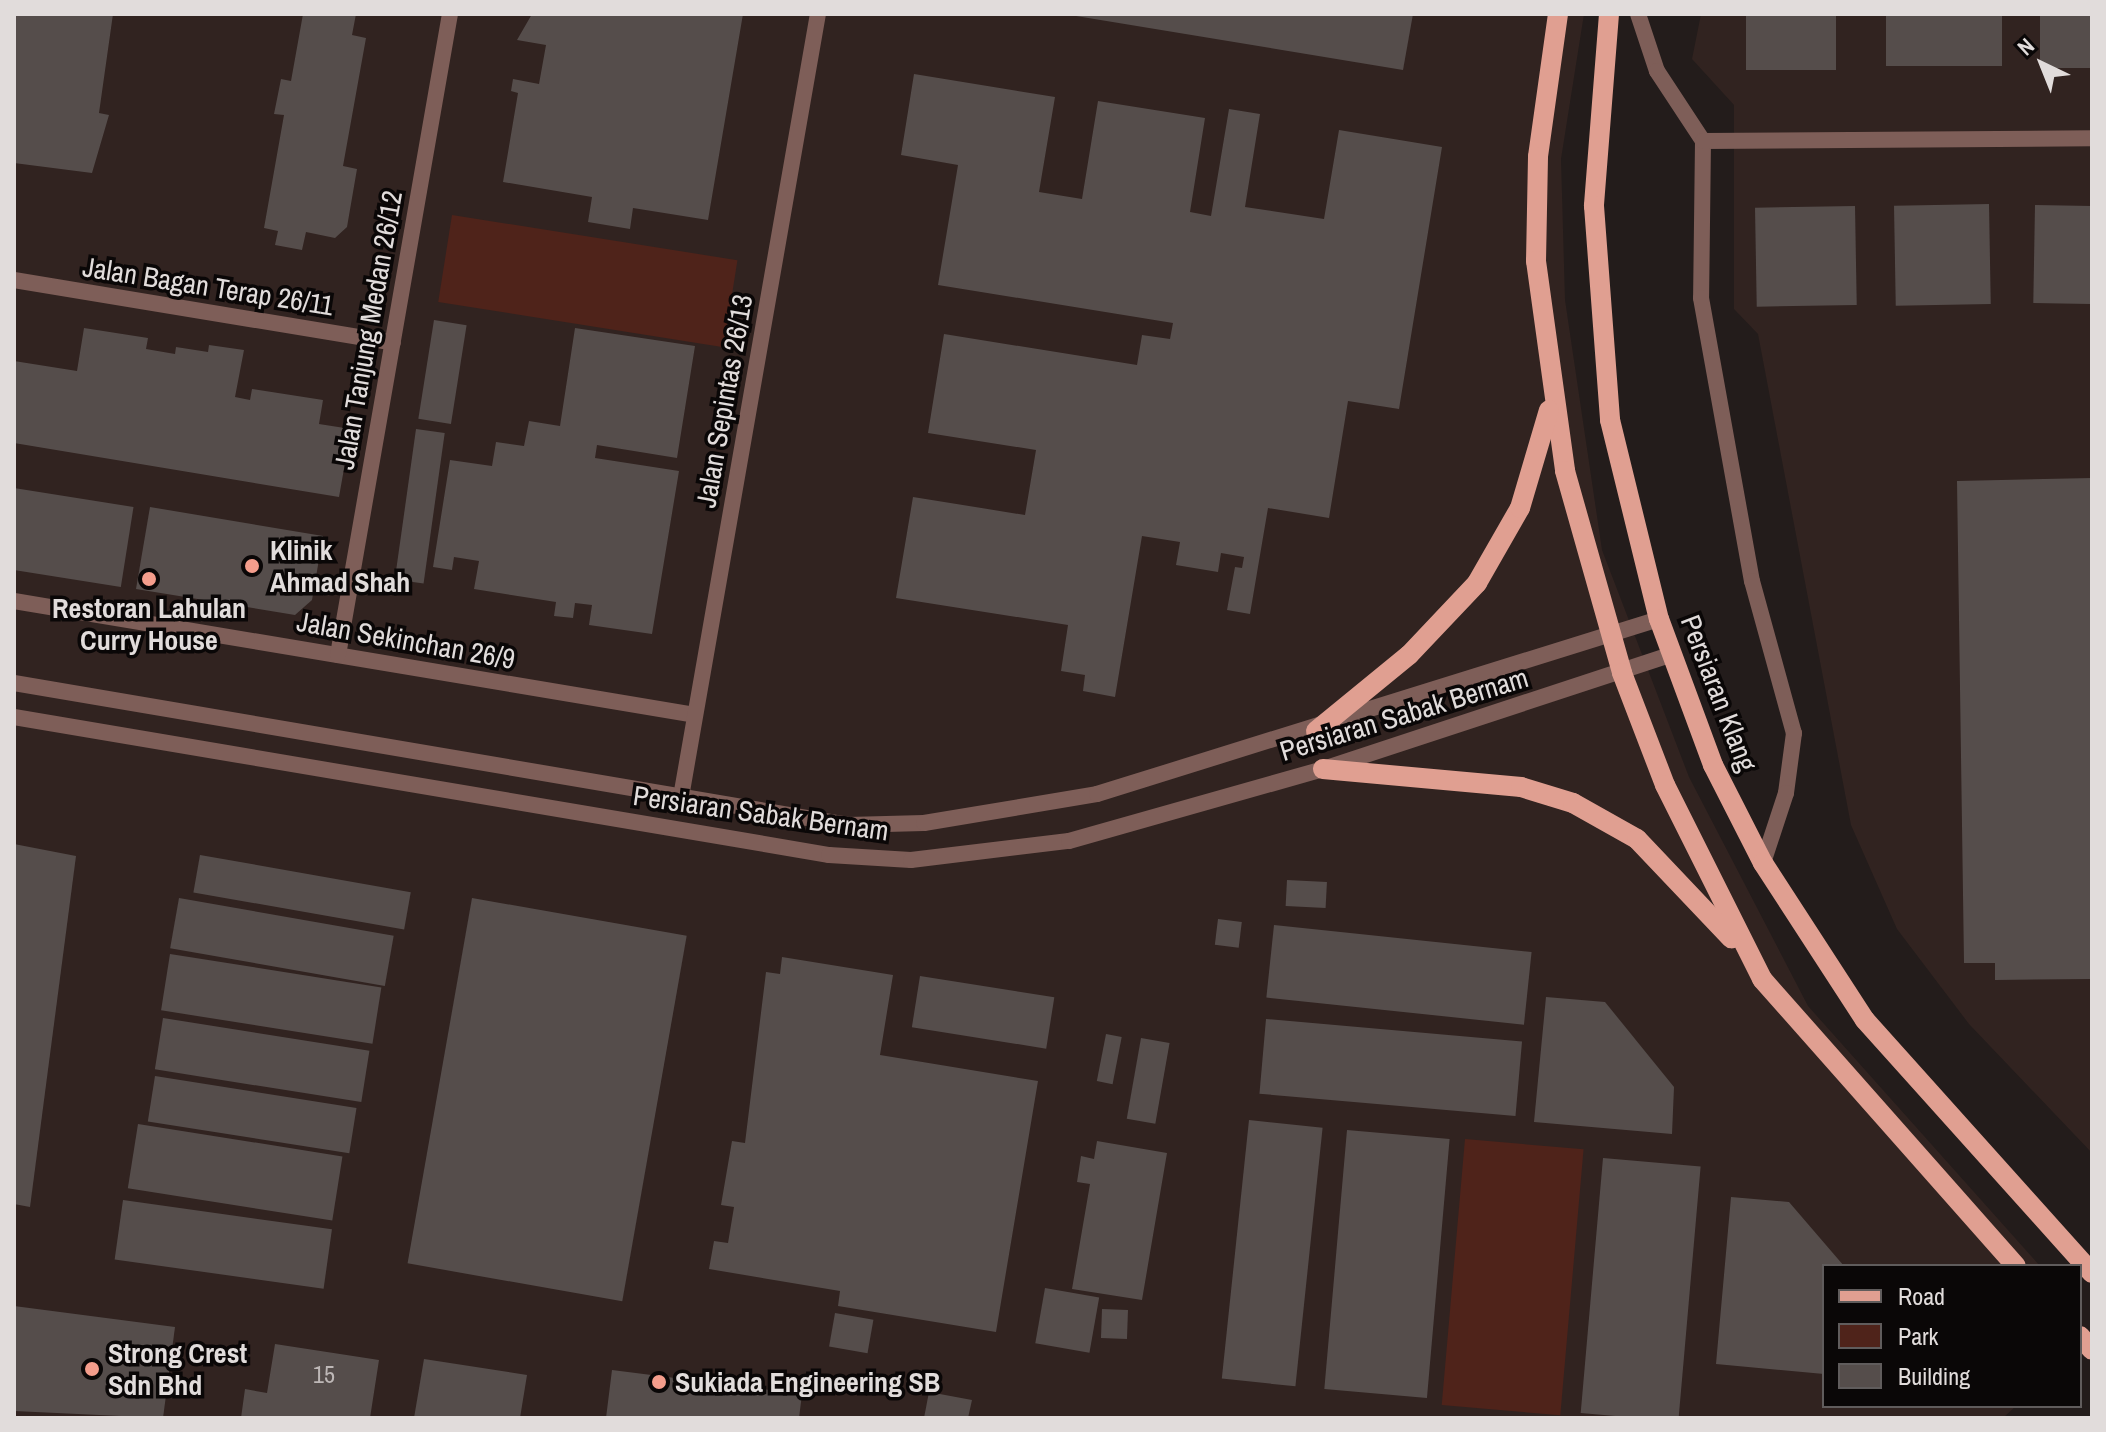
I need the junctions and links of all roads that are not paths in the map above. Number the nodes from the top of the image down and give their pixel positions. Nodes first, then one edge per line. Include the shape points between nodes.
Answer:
1 (450, 14) edge
2 (818, 14) edge
3 (1558, 14) edge
4 (1609, 14) edge
5 (1638, 14) edge
6 (2092, 138) edge
7 (1703, 141) junction
8 (14, 280) edge
9 (393, 343) junction
10 (1552, 391) junction
11 (14, 601) edge
12 (1659, 619) junction
13 (1610, 636) junction
14 (1672, 654) junction
15 (338, 655) junction
16 (1622, 673) junction
17 (14, 683) edge
18 (695, 715) junction
19 (14, 717) edge
20 (1316, 731) junction
21 (1323, 769) junction
22 (681, 797) junction
23 (1763, 863) junction
24 (1762, 979) junction
25 (2014, 1264) edge
26 (2092, 1273) edge

1 - 9 street, Jalan Tanjung Medan 26/12
2 - 18 street, Jalan Sepintas 26/13
3 - 10 main road via 1538,157 1536,246
4 - 12 main road, Persiaran Klang via 1595,175 1598,312 1610,420
5 - 7 street via 1657,71
6 - 7 street
7 - 23 street via 1701,298 1752,581 1794,733 1786,793
8 - 9 street, Jalan Bagan Terap 26/11
9 - 15 street, Jalan Tanjung Medan 26/12
10 - 13 main road via 1584,557
10 - 20 main road via 1520,508 1477,583 1409,655
11 - 15 street, Jalan Sekinchan 26/9
12 - 13 street, Persiaran Sabak Bernam
12 - 14 main road, Persiaran Klang
13 - 16 main road
13 - 20 street, Persiaran Sabak Bernam
14 - 16 street, Persiaran Sabak Bernam
14 - 23 main road, Persiaran Klang via 1713,765
15 - 18 street, Jalan Sekinchan 26/9
16 - 21 street, Persiaran Sabak Bernam
16 - 24 main road via 1665,785
17 - 22 street, Persiaran Sabak Bernam
18 - 22 street, Jalan Sepintas 26/13
19 - 21 street, Persiaran Sabak Bernam via 829,855 911,860 1069,841
20 - 22 street, Persiaran Sabak Bernam via 1097,794 924,823 848,825
21 - 24 main road via 1521,787 1573,803 1637,839 1679,877
23 - 26 main road, Persiaran Klang via 1865,1020
24 - 25 main road

